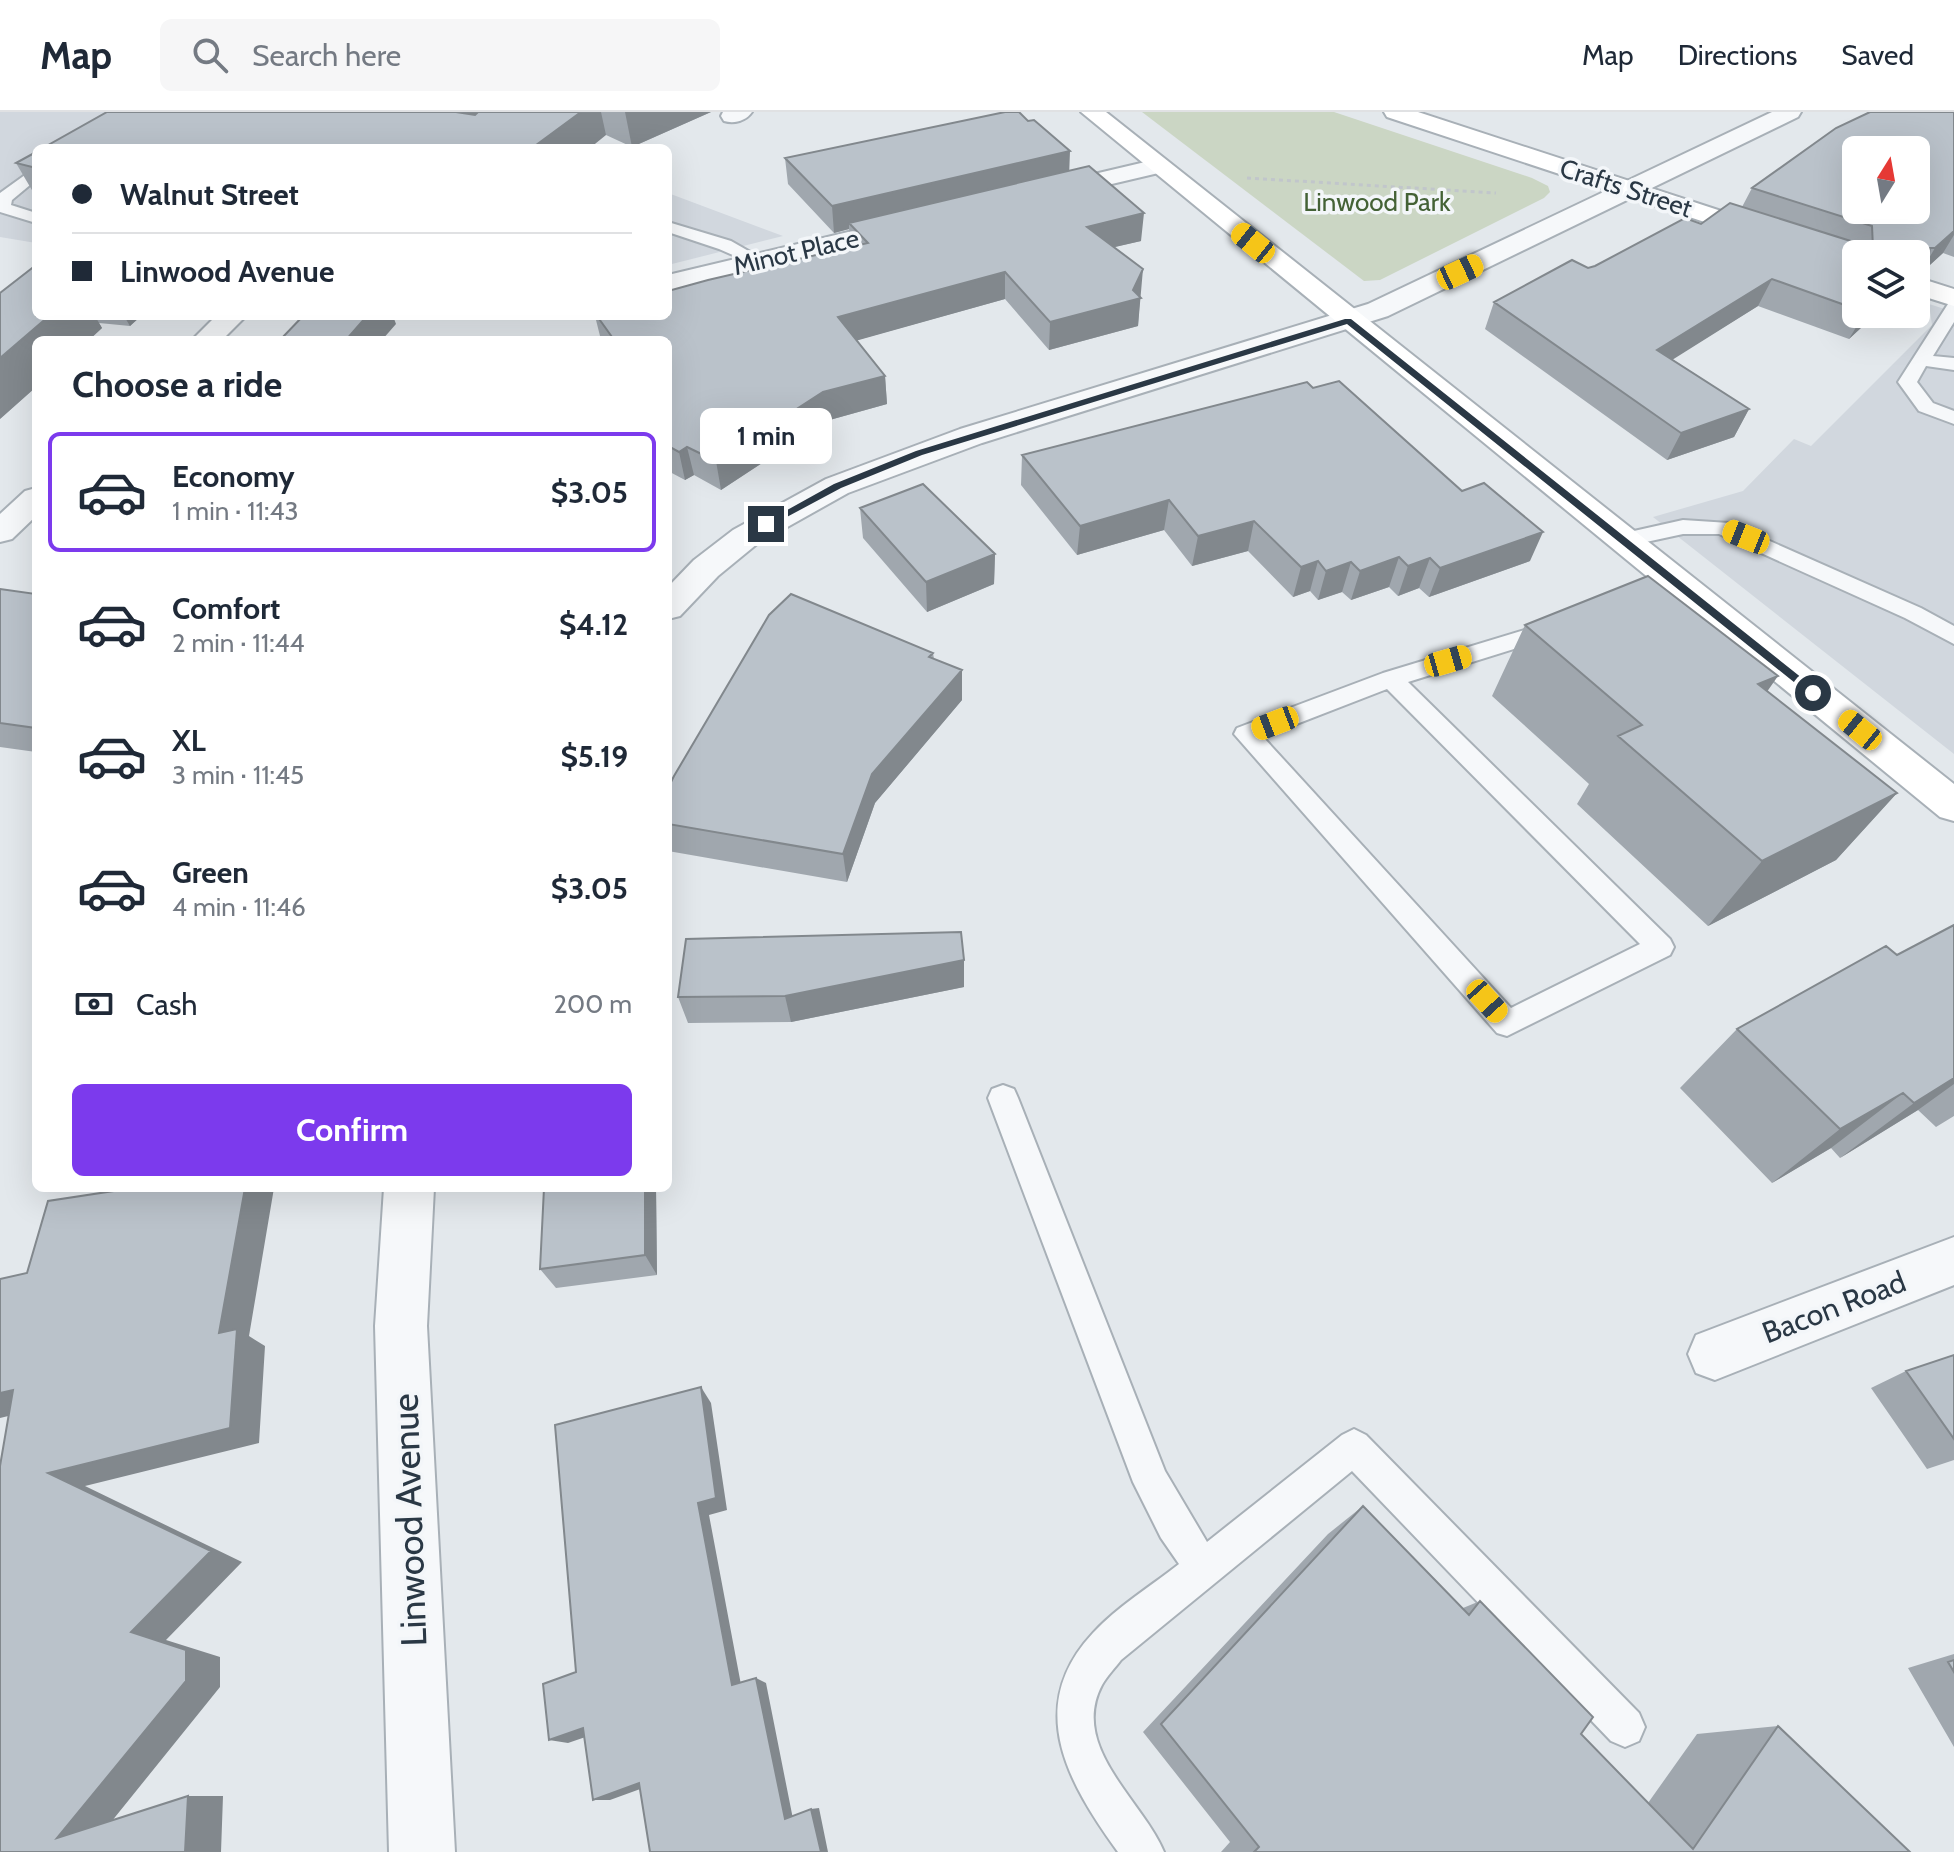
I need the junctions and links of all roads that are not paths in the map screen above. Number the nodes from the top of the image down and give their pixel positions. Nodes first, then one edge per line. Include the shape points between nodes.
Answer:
1 (1092, 112) edge
2 (1395, 112) edge
3 (1790, 112) edge
4 (1158, 166) junction
5 (32, 175) edge
6 (1632, 190) junction
7 (1029, 197) edge
8 (32, 217) edge
9 (924, 222) edge
10 (672, 228) edge
11 (1842, 259) edge
12 (758, 261) junction
13 (672, 282) edge
14 (1930, 290) edge
15 (1954, 298) edge
16 (1954, 308) edge
17 (228, 320) edge
18 (1348, 321) junction
19 (210, 336) edge
20 (1921, 360) junction
21 (1954, 364) edge
22 (1954, 418) edge
23 (32, 502) edge
24 (0, 532) edge
25 (1623, 540) junction
26 (672, 604) edge
27 (1584, 616) edge
28 (1954, 636) edge
29 (1391, 679) junction
30 (1954, 806) edge
31 (1003, 1098) dead end
32 (409, 1192) edge
33 (1954, 1261) edge
34 (1715, 1354) dead end
35 (1203, 1568) junction
36 (1625, 1727) dead end
37 (422, 1852) edge
38 (1143, 1852) edge

1 - 4 main road
2 - 6 main road, Crafts Street
3 - 6 street
4 - 7 street
4 - 18 main road
5 - 8 lane via 4,198 3,207
6 - 11 main road, Crafts Street
6 - 18 street via 1404,300
9 - 12 street, Minot Place
10 - 12 lane
12 - 13 street, Minot Place
14 - 15 main road
16 - 20 lane
17 - 19 street
18 - 25 main road
18 - 26 street via 971,436 850,480 745,537
20 - 21 lane
20 - 22 lane via 1907,382 1926,407
23 - 24 street
25 - 28 lane via 1683,527 1722,528
25 - 30 main road via 1661,584
27 - 29 lane
29 - 29 lane via 1246,734 1507,1024 1660,947
31 - 35 lane via 1151,1482
32 - 37 street, Linwood Avenue via 401,1326
33 - 34 street, Bacon Road
35 - 36 lane via 1354,1447
35 - 38 lane via 1092,1661 1076,1703 1082,1759

